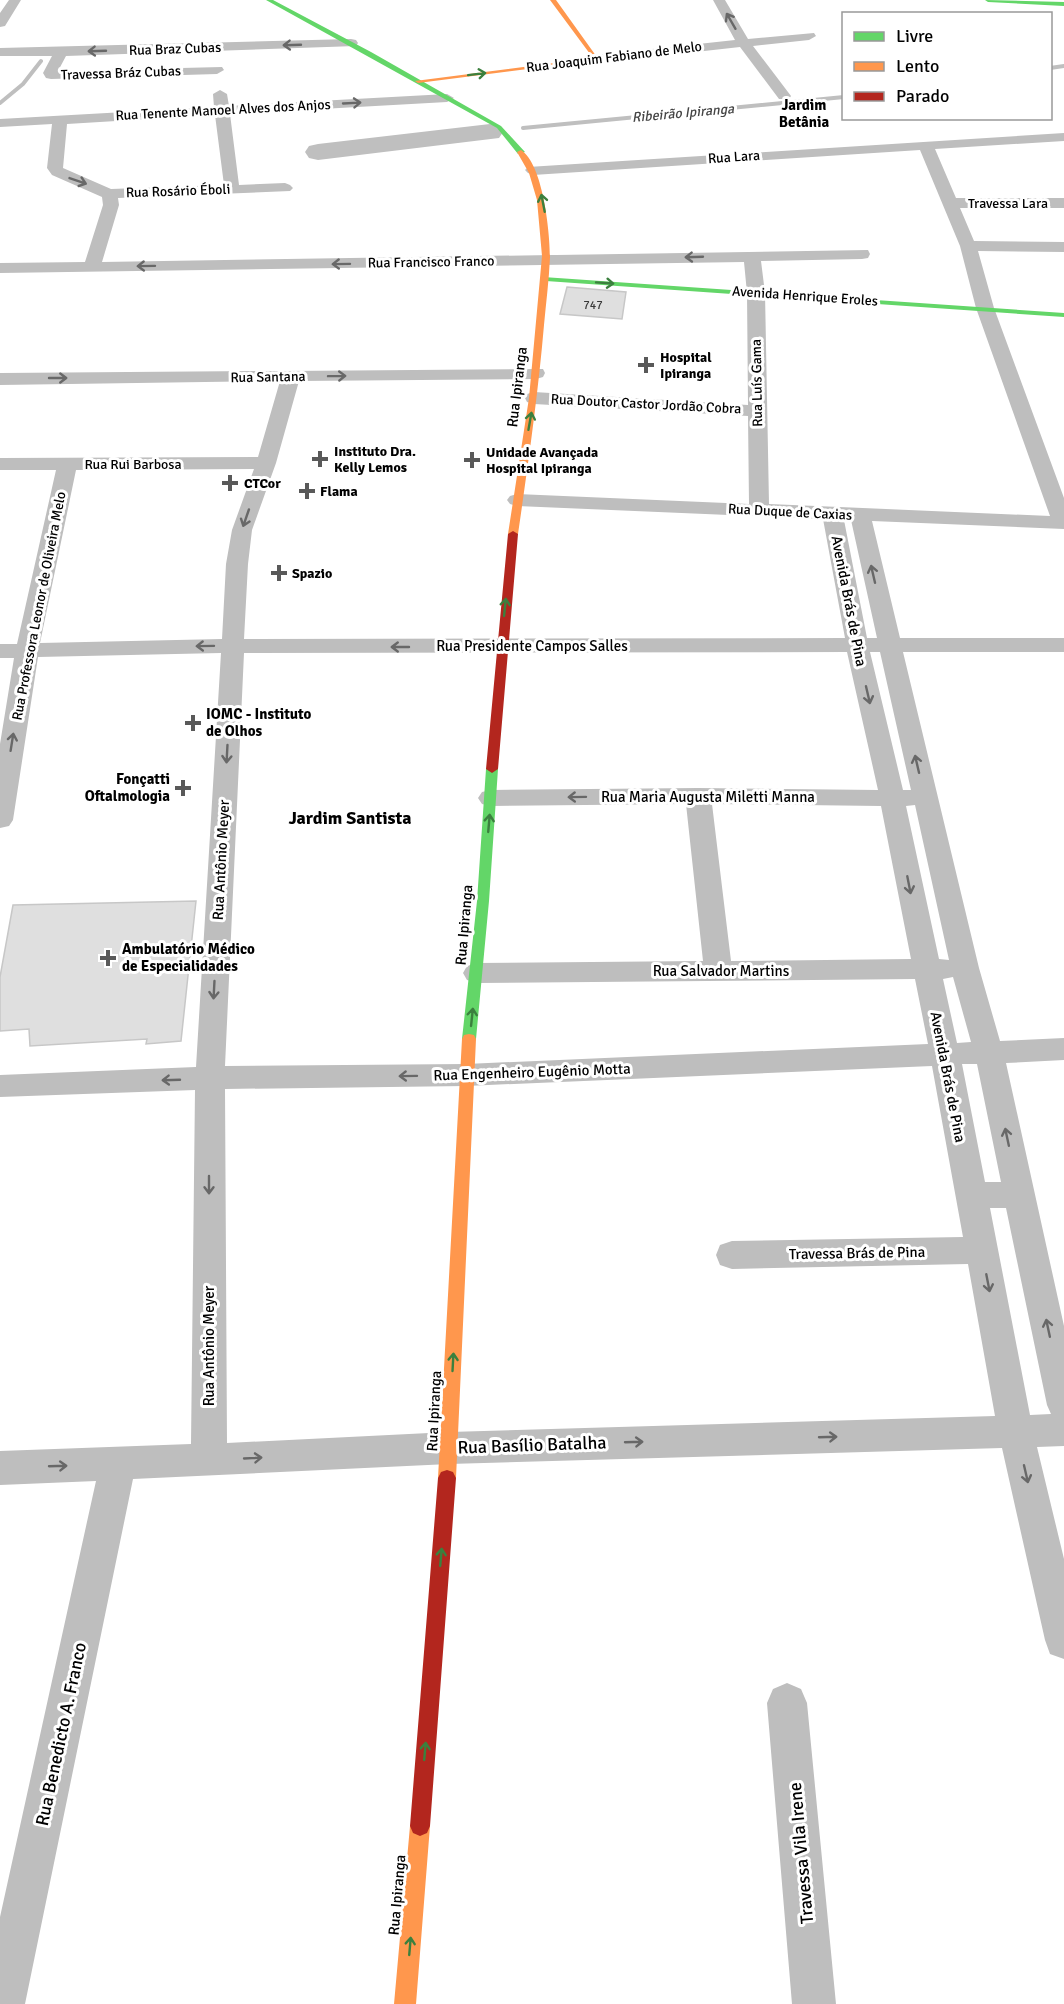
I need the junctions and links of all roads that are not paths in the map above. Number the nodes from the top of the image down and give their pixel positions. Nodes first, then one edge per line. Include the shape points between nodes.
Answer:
1 (15, 0) edge
2 (269, 0) edge
3 (553, 0) edge
4 (719, 0) edge
5 (988, 0) edge
6 (1004, 0) edge
7 (1064, 4) edge
8 (0, 23) edge
9 (809, 36) dead end
10 (743, 42) junction
11 (351, 43) junction
12 (214, 48) junction
13 (0, 52) edge
14 (61, 52) junction
15 (597, 59) junction
16 (218, 70) junction
17 (418, 81) junction
18 (784, 96) dead end
19 (447, 98) junction
20 (221, 110) junction
21 (60, 120) junction
22 (0, 123) edge
23 (1064, 137) edge
24 (1064, 144) edge
25 (930, 145) junction
26 (533, 170) junction
27 (285, 188) dead end
28 (232, 190) junction
29 (109, 194) junction
30 (951, 203) junction
31 (1064, 203) edge
32 (968, 246) junction
33 (1064, 247) edge
34 (862, 254) dead end
35 (752, 256) junction
36 (547, 261) junction
37 (92, 267) junction
38 (0, 268) edge
39 (546, 279) junction
40 (756, 293) junction
41 (985, 308) junction
42 (1064, 315) edge
43 (536, 373) junction
44 (291, 376) junction
45 (0, 379) edge
46 (534, 398) junction
47 (757, 411) junction
48 (266, 463) junction
49 (0, 464) edge
50 (67, 464) junction
51 (517, 500) junction
52 (759, 510) junction
53 (846, 515) junction
54 (1064, 523) edge
55 (857, 644) junction
56 (889, 645) junction
57 (1064, 645) edge
58 (232, 646) junction
59 (501, 647) junction
60 (0, 651) edge
61 (27, 651) junction
62 (698, 796) junction
63 (925, 797) junction
64 (491, 798) junction
65 (892, 798) junction
66 (0, 820) edge
67 (965, 968) junction
68 (926, 970) junction
69 (718, 971) junction
70 (477, 973) junction
71 (1064, 1049) edge
72 (989, 1053) junction
73 (945, 1055) junction
74 (466, 1075) junction
75 (210, 1078) junction
76 (0, 1086) edge
77 (971, 1195) junction
78 (1020, 1195) junction
79 (982, 1250) junction
80 (732, 1255) dead end
81 (1064, 1406) edge
82 (1064, 1430) edge
83 (1016, 1432) junction
84 (449, 1448) junction
85 (208, 1460) junction
86 (118, 1463) junction
87 (0, 1468) edge
88 (1064, 1640) edge
89 (787, 1702) dead end
90 (3, 2004) edge
91 (405, 2004) edge
92 (814, 2004) edge

1 - 8 street
2 - 11 main road, Rua Ipiranga
3 - 15 main road
10 -> 4 street
5 - 6 main road
6 - 7 main road
9 - 10 street, Rua Joaquim Fabiano de Melo
10 - 15 street, Rua Joaquim Fabiano de Melo
10 - 18 street
11 -> 12 street, Rua Braz Cubas
11 - 17 main road, Rua Ipiranga
12 -> 14 street, Rua Braz Cubas
12 - 16 street
13 - 14 street, Rua Braz Cubas
14 - 16 street, Travessa Bráz Cubas via 51,75
17 -> 15 main road, Rua Joaquim Fabiano de Melo
16 - 20 street
17 - 19 main road, Rua Ipiranga
20 -> 19 street, Rua Tenente Manoel Alves dos Anjos
19 - 26 main road, Rua Ipiranga via 499,128 518,145
20 - 21 street, Rua Tenente Manoel Alves dos Anjos
20 - 28 street
21 - 22 street, Rua Tenente Manoel Alves dos Anjos
21 -> 29 street, Rua Rosário Éboli via 57,172
23 - 25 street
24 - 25 street
25 - 26 street, Rua Lara
25 - 30 street
36 -> 26 main road, Rua Ipiranga via 542,196
27 - 28 street, Rua Rosário Éboli
28 - 29 street, Rua Rosário Éboli
29 - 37 street via 111,205
30 - 31 street, Travessa Lara
30 - 32 street
32 - 33 street
32 - 41 street
34 - 35 street, Rua Francisco Franco
35 -> 36 street, Rua Francisco Franco
35 - 40 street, Rua Luís Gama
36 -> 37 street, Rua Francisco Franco
36 - 39 main road, Rua Ipiranga
37 - 38 street, Rua Francisco Franco
39 -> 40 main road, Avenida Henrique Eroles
39 - 43 main road, Rua Ipiranga
40 - 41 main road, Avenida Henrique Eroles
40 - 47 street, Rua Luís Gama
41 - 42 main road, Avenida Henrique Eroles
41 - 54 street
44 -> 43 street, Rua Santana
43 - 46 main road, Rua Ipiranga
45 -> 44 street, Rua Santana
44 - 48 street, Rua Antônio Meyer
46 - 47 street, Rua Doutor Castor Jordão Cobra
51 -> 46 main road, Rua Ipiranga
47 - 52 street, Rua Luís Gama
48 - 50 street, Rua Rui Barbosa
48 -> 58 street, Rua Antônio Meyer via 242,530
49 - 50 street, Rua Rui Barbosa
50 - 61 street, Rua Professora Leonor de Oliveira Melo
51 - 52 street, Rua Duque de Caxias
59 -> 51 main road, Rua Ipiranga
52 - 53 street, Rua Duque de Caxias
53 - 54 street, Rua Duque de Caxias
53 - 55 street, Avenida Brás de Pina
56 -> 53 street, Avenida Brás de Pina
55 - 56 street, Rua Presidente Campos Salles
55 - 59 street, Rua Presidente Campos Salles
55 -> 65 street, Avenida Brás de Pina
56 - 57 street, Rua Presidente Campos Salles
63 -> 56 street, Avenida Brás de Pina
59 -> 58 street, Rua Presidente Campos Salles
58 -> 61 street, Rua Presidente Campos Salles
58 -> 75 street, Rua Antônio Meyer
59 - 64 main road, Rua Ipiranga
60 - 61 street, Rua Presidente Campos Salles
66 -> 61 street, Rua Professora Leonor de Oliveira Melo
62 -> 64 street, Rua Maria Augusta Miletti Manna
62 - 65 street, Rua Maria Augusta Miletti Manna
62 - 69 street
63 - 65 street, Rua Maria Augusta Miletti Manna
63 - 67 street, Avenida Brás de Pina
70 -> 64 main road, Rua Ipiranga
65 -> 68 street, Avenida Brás de Pina
67 - 68 street, Rua Salvador Martins
67 - 72 street, Avenida Brás de Pina
68 - 69 street, Rua Salvador Martins
68 - 73 street, Avenida Brás de Pina
69 - 70 street, Rua Salvador Martins
74 -> 70 main road, Rua Ipiranga
71 - 72 street, Rua Engenheiro Eugênio Motta
72 - 73 street, Rua Engenheiro Eugênio Motta
78 -> 72 street, Avenida Brás de Pina
73 - 74 street, Rua Engenheiro Eugênio Motta
73 - 77 street, Avenida Brás de Pina
74 -> 75 street, Rua Engenheiro Eugênio Motta
84 -> 74 main road, Rua Ipiranga
75 -> 76 street, Rua Engenheiro Eugênio Motta
75 -> 85 street, Rua Antônio Meyer
77 - 78 street
77 - 79 street, Avenida Brás de Pina
81 -> 78 street, Avenida Brás de Pina
79 - 80 street, Travessa Brás de Pina
79 -> 83 street, Avenida Brás de Pina
82 - 83 street, Rua Basílio Batalha
84 -> 83 street, Rua Basílio Batalha
83 -> 88 street, Avenida Brás de Pina
85 -> 84 street, Rua Basílio Batalha
91 -> 84 main road, Rua Ipiranga
85 - 86 street, Rua Basílio Batalha
87 -> 86 street, Rua Basílio Batalha
86 - 90 street, Rua Benedicto A. Franco
89 - 92 street, Travessa Vila Irene

